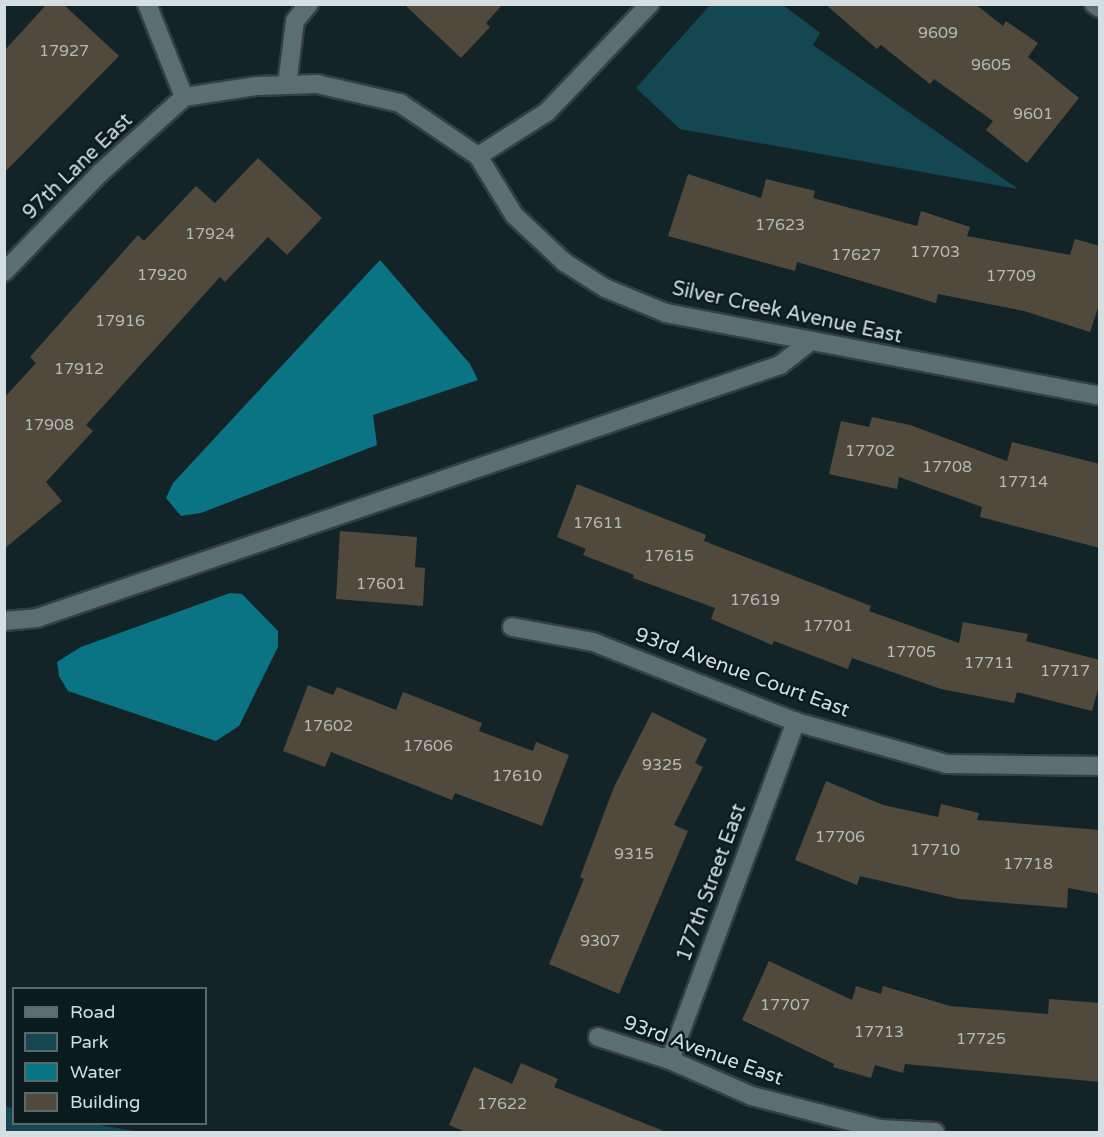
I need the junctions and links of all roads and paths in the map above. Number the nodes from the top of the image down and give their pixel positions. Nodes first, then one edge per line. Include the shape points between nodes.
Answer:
1 (147, 4) edge
2 (309, 4) edge
3 (650, 4) edge
4 (1094, 4) edge
5 (1100, 9) edge
6 (287, 85) junction
7 (184, 97) junction
8 (478, 156) junction
9 (4, 272) edge
10 (809, 342) junction
11 (1100, 396) edge
12 (4, 621) edge
13 (512, 627) dead end
14 (796, 722) junction
15 (1100, 766) edge
16 (598, 1037) dead end
17 (670, 1060) junction
18 (935, 1132) edge

1 - 7 street
2 - 6 street via 295,21
3 - 8 street via 547,112
4 - 5 street
6 - 7 street, Silver Creek Avenue East
6 - 8 street, Silver Creek Avenue East via 317,84 400,103
7 - 9 street, 97th Lane East via 100,173
8 - 10 street, Silver Creek Avenue East via 514,215 564,262 605,288 666,313
10 - 11 street, Silver Creek Avenue East
10 - 12 street via 780,364 37,618
13 - 14 street, 93rd Avenue Court East via 593,642
14 - 15 street, 93rd Avenue Court East via 946,764
14 - 17 street, 177th Street East
16 - 17 street, 93rd Avenue East
17 - 18 street, 93rd Avenue East via 752,1096 880,1129

